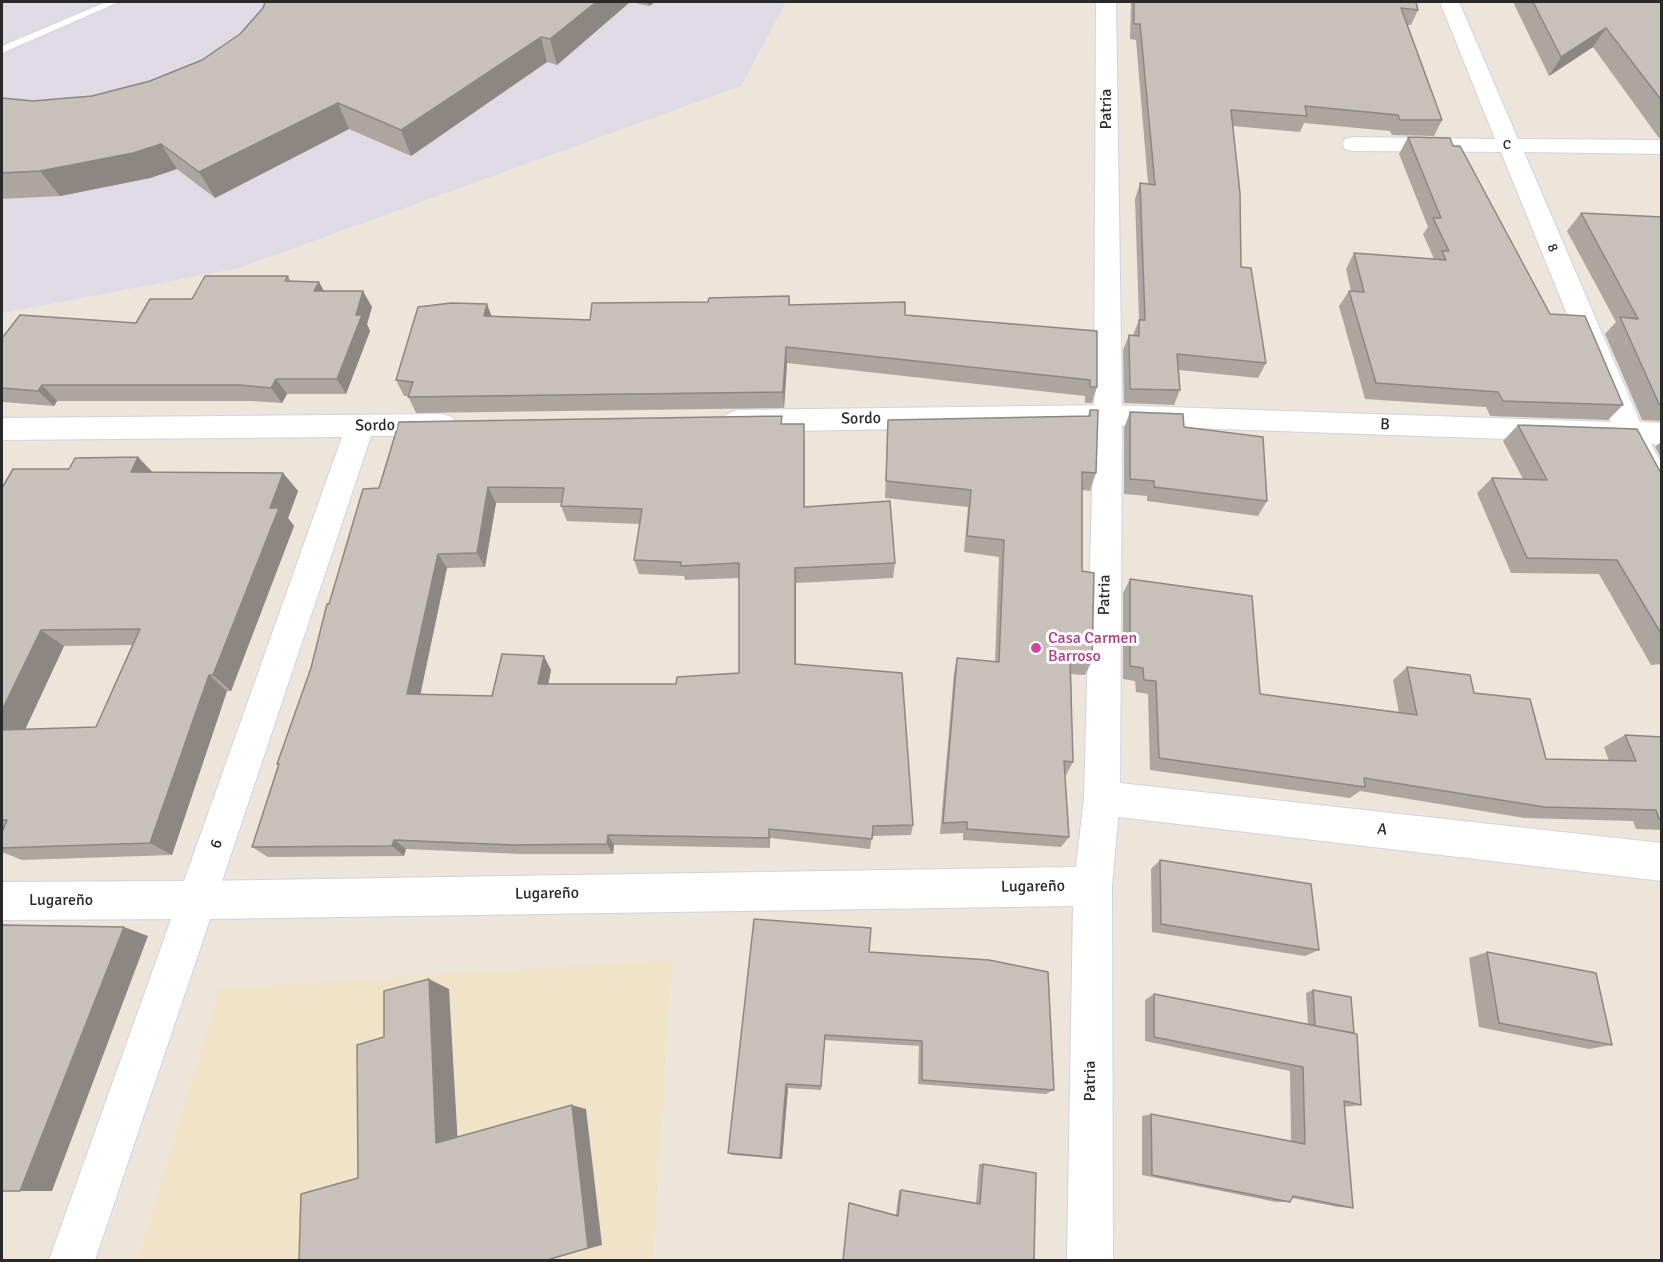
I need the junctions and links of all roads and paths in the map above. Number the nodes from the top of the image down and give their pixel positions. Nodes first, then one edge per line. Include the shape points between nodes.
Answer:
1 (114, 2) edge
2 (1106, 2) edge
3 (1449, 2) edge
4 (2, 50) edge
5 (1353, 144) dead end
6 (1509, 145) junction
7 (1662, 147) edge
8 (1108, 415) junction
9 (717, 421) edge
10 (467, 425) edge
11 (360, 427) junction
12 (2, 429) edge
13 (1630, 433) junction
14 (1662, 434) edge
15 (1662, 492) edge
16 (1102, 798) junction
17 (1662, 862) edge
18 (1093, 886) junction
19 (197, 900) junction
20 (2, 901) edge
21 (72, 1260) edge
22 (1090, 1260) edge

1 - 4 lane
2 - 8 street, Patria
3 - 6 street, 8
5 - 6 street, C
6 - 7 street, C
6 - 13 street, 8
8 - 9 street, Sordo
8 - 13 street, B
8 - 16 street, Patria
10 - 11 street, Sordo
11 - 12 street, Sordo
11 - 19 street, 6
13 - 14 street, B
13 - 15 street, 8
16 - 17 street, A
16 - 18 street, Patria
18 - 19 street, Lugareño
18 - 22 street, Patria
19 - 20 street, Lugareño
19 - 21 street, 6

